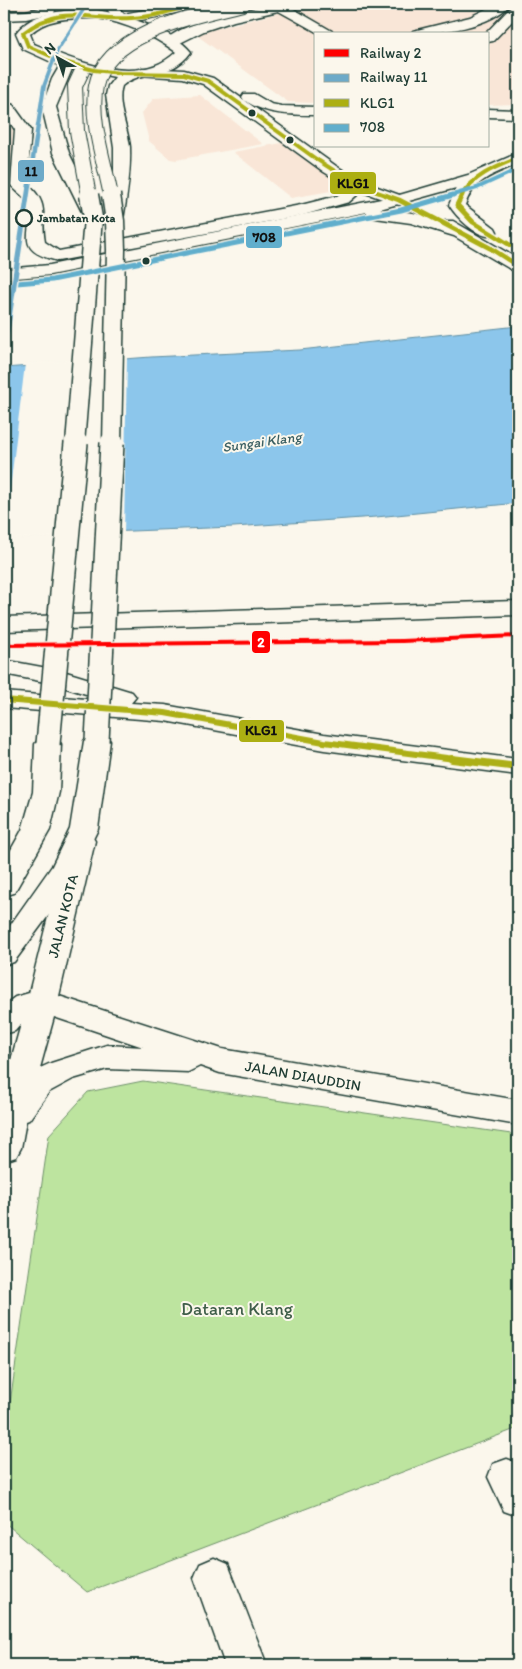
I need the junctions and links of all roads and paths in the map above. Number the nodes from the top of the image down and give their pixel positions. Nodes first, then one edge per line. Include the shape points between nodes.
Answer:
1 (74, 4) edge
2 (110, 4) edge
3 (196, 4) edge
4 (217, 4) edge
5 (244, 4) edge
6 (504, 4) edge
7 (286, 5) edge
8 (518, 8) edge
9 (63, 10) edge
10 (4, 16) edge
11 (120, 18) junction
12 (4, 22) edge
13 (38, 24) junction
14 (327, 32) edge
15 (426, 32) edge
16 (490, 36) edge
17 (11, 37) dead end
18 (171, 42) junction
19 (28, 46) junction
20 (192, 58) junction
21 (64, 62) junction
22 (142, 72) junction
23 (4, 106) edge
24 (277, 111) junction
25 (314, 111) edge
26 (490, 113) edge
27 (518, 114) edge
28 (262, 120) junction
29 (518, 158) edge
30 (21, 169) junction
31 (4, 176) edge
32 (474, 178) junction
33 (355, 184) junction
34 (4, 186) edge
35 (399, 200) junction
36 (328, 214) junction
37 (93, 218) junction
38 (115, 220) junction
39 (462, 233) junction
40 (513, 247) edge
41 (76, 264) junction
42 (518, 266) edge
43 (4, 274) edge
44 (518, 608) edge
45 (4, 624) edge
46 (4, 667) edge
47 (4, 700) edge
48 (165, 713) junction
49 (518, 767) edge
50 (84, 829) junction
51 (4, 884) edge
52 (4, 955) edge
53 (51, 963) junction
54 (43, 1002) junction
55 (94, 1018) junction
56 (4, 1023) edge
57 (220, 1061) junction
58 (518, 1113) edge
59 (6, 1139) edge
60 (214, 1578) dead end
61 (246, 1665) edge

1 - 9 main road via 72,8
2 - 11 main road
3 - 11 main road
4 - 37 main road, bridge via 178,14 130,33 92,58 81,74 75,86 77,131
5 - 38 main road, bridge via 150,32 108,59 98,75 94,100
6 - 15 main road via 468,21
7 - 14 main road
7 - 18 main road via 203,26
8 - 16 main road
9 - 10 main road
9 - 11 main road
9 - 13 main road
11 - 18 main road
12 - 13 main road
13 - 19 main road via 22,33
17 - 19 main road
18 - 20 main road
19 - 21 main road
20 - 22 main road
20 - 24 main road via 262,106
21 - 22 main road via 105,72
21 - 37 main road, bridge via 66,67 49,108 62,153
22 - 28 main road via 177,73 200,78
22 - 38 main road via 118,82 114,91 123,142 123,168
23 - 30 main road via 23,130
24 - 25 main road
24 - 28 main road
26 - 27 main road
28 - 33 main road
29 - 32 main road
30 - 31 main road
30 - 33 main road via 19,185 33,198 35,205 35,244 40,250 58,256 312,208 343,199 356,189
32 - 35 main road
32 - 40 main road via 461,193 457,205 461,212
33 - 35 main road
34 - 41 main road via 16,191 22,204 21,226 32,250 39,257
35 - 36 main road
35 - 39 main road
36 - 39 main road via 390,213
36 - 41 main road via 212,240
37 - 51 main road, bridge via 46,792 36,830
38 - 50 main road, bridge via 114,406 97,742
39 - 42 main road
41 - 43 main road
44 - 45 main road
46 - 48 main road via 54,676
47 - 48 main road
48 - 49 main road via 324,742
50 - 52 main road via 65,868
50 - 53 main road, JALAN KOTA
53 - 54 main road, JALAN KOTA
53 - 55 main road via 62,987
54 - 55 main road
54 - 56 main road via 26,1005 11,1014
54 - 59 main road, JALAN KOTA
55 - 57 main road, JALAN DIAUDDIN
57 - 58 main road, JALAN DIAUDDIN
57 - 59 main road via 107,1057 62,1071 38,1083 23,1102
60 - 61 main road

